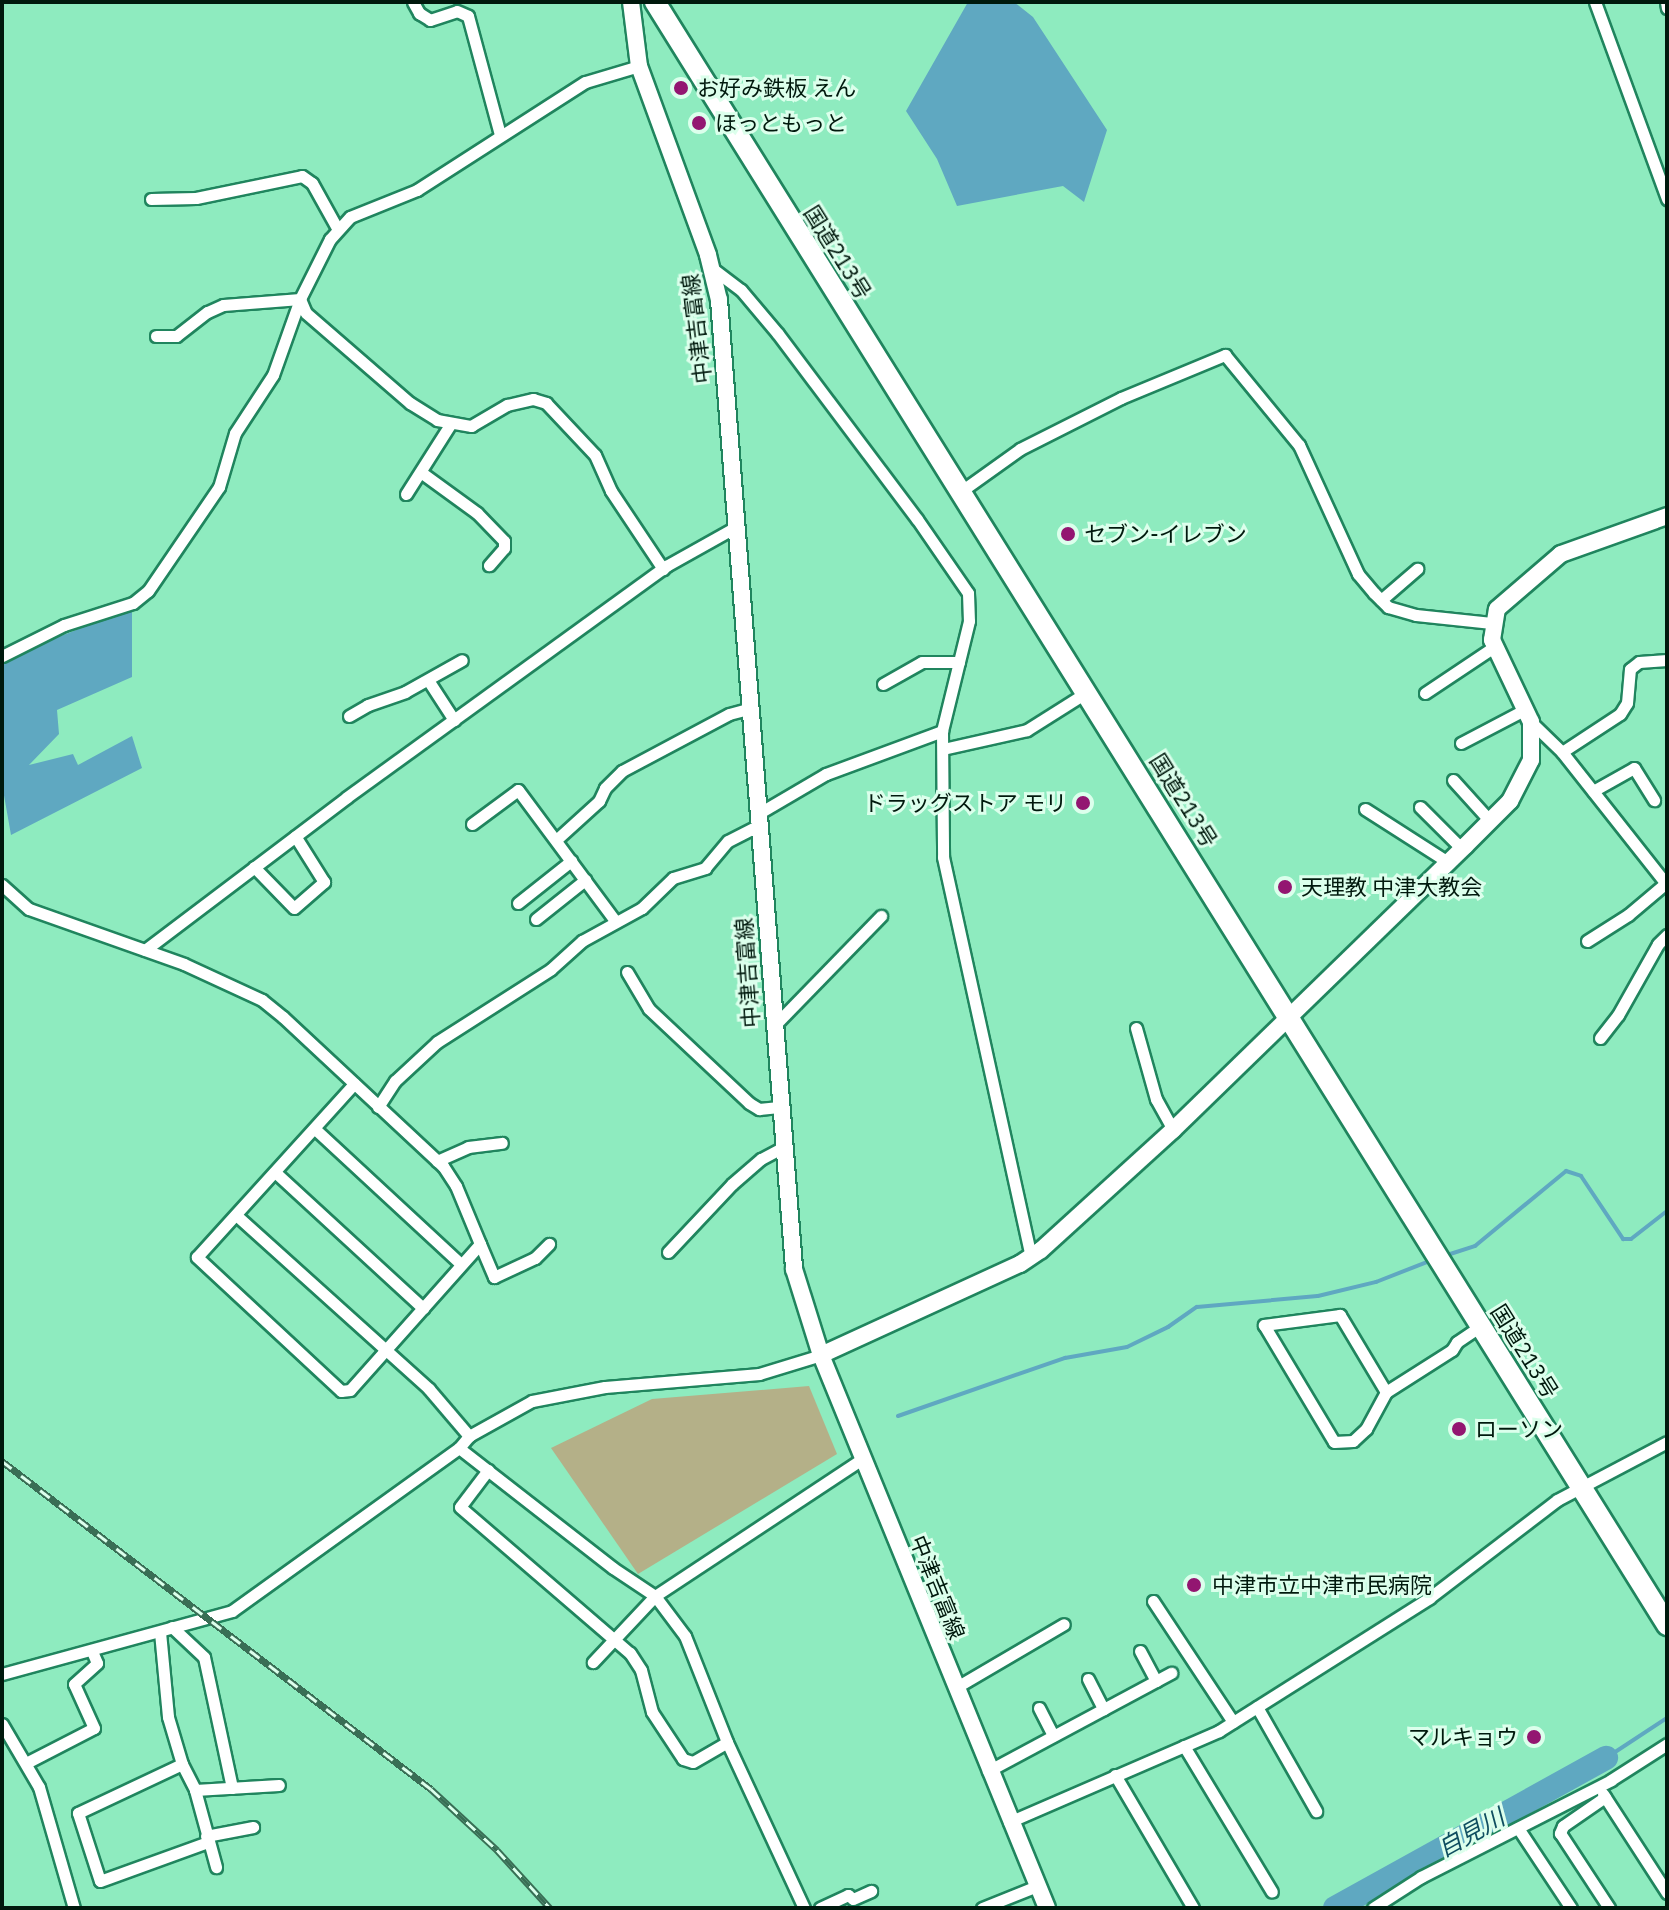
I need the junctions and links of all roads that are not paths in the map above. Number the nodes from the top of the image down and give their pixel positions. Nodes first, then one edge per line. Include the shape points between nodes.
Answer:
1 (413, 2) edge
2 (631, 2) edge
3 (655, 2) edge
4 (1595, 2) edge
5 (639, 66) junction
6 (500, 135) junction
7 (1667, 154) edge
8 (1653, 161) junction
9 (151, 199) dead end
10 (1667, 199) edge
11 (337, 228) junction
12 (713, 269) junction
13 (300, 299) junction
14 (156, 336) dead end
15 (451, 423) junction
16 (422, 473) junction
17 (960, 492) junction
18 (406, 494) dead end
19 (1667, 516) edge
20 (734, 528) junction
21 (489, 565) dead end
22 (663, 569) junction
23 (1417, 569) dead end
24 (1381, 600) junction
25 (1492, 623) junction
26 (1494, 647) junction
27 (2, 656) edge
28 (462, 660) dead end
29 (1667, 660) edge
30 (959, 662) junction
31 (428, 680) junction
32 (883, 684) dead end
33 (1088, 692) junction
34 (1425, 693) dead end
35 (748, 709) junction
36 (349, 716) dead end
37 (1528, 716) junction
38 (454, 720) junction
39 (942, 731) junction
40 (1461, 743) dead end
41 (943, 749) junction
42 (1562, 752) junction
43 (1453, 780) dead end
44 (1593, 791) junction
45 (1654, 800) dead end
46 (1420, 807) dead end
47 (1365, 809) dead end
48 (757, 821) junction
49 (1490, 821) junction
50 (472, 824) dead end
51 (295, 836) junction
52 (556, 840) junction
53 (1462, 849) junction
54 (571, 861) junction
55 (1448, 862) junction
56 (254, 867) junction
57 (585, 880) junction
58 (1667, 884) edge
59 (2, 885) edge
60 (518, 903) dead end
61 (881, 916) dead end
62 (536, 919) dead end
63 (616, 922) junction
64 (1667, 935) edge
65 (1587, 941) dead end
66 (145, 950) junction
67 (627, 972) dead end
68 (1289, 1018) junction
69 (773, 1027) junction
70 (1136, 1028) dead end
71 (1600, 1038) dead end
72 (354, 1084) junction
73 (378, 1107) junction
74 (779, 1107) junction
75 (315, 1129) junction
76 (1173, 1130) junction
77 (502, 1143) dead end
78 (782, 1148) junction
79 (437, 1161) junction
80 (276, 1173) junction
81 (236, 1215) junction
82 (480, 1244) junction
83 (549, 1244) dead end
84 (668, 1252) dead end
85 (1031, 1257) junction
86 (461, 1264) junction
87 (423, 1308) junction
88 (1481, 1326) junction
89 (384, 1352) junction
90 (821, 1355) junction
91 (1386, 1392) junction
92 (469, 1436) junction
93 (1667, 1442) edge
94 (459, 1448) junction
95 (862, 1459) junction
96 (488, 1470) junction
97 (1580, 1486) junction
98 (655, 1596) junction
99 (1153, 1601) dead end
100 (1064, 1624) dead end
101 (1667, 1625) edge
102 (166, 1630) junction
103 (614, 1640) junction
104 (92, 1651) junction
105 (1140, 1651) dead end
106 (593, 1662) dead end
107 (1171, 1673) dead end
108 (2, 1674) edge
109 (1088, 1679) dead end
110 (1156, 1681) junction
111 (955, 1688) junction
112 (1257, 1707) junction
113 (1039, 1708) dead end
114 (1103, 1709) junction
115 (1233, 1722) junction
116 (2, 1724) edge
117 (1053, 1736) junction
118 (727, 1742) junction
119 (1667, 1744) edge
120 (1184, 1746) junction
121 (28, 1762) junction
122 (182, 1764) junction
123 (988, 1771) junction
124 (1115, 1775) junction
125 (279, 1785) dead end
126 (1597, 1787) junction
127 (232, 1788) junction
128 (195, 1790) junction
129 (1605, 1797) junction
130 (1316, 1811) dead end
131 (1009, 1822) junction
132 (253, 1827) dead end
133 (1518, 1828) junction
134 (207, 1839) junction
135 (216, 1867) dead end
136 (1037, 1886) junction
137 (871, 1891) dead end
138 (1272, 1892) dead end
139 (1667, 1893) edge
140 (74, 1908) edge
141 (804, 1908) edge
142 (820, 1908) edge
143 (982, 1908) edge
144 (1047, 1908) edge
145 (1193, 1908) edge
146 (1373, 1908) edge
147 (1571, 1908) edge
148 (1609, 1908) edge

1 - 6 street via 430,20 457,11 468,16
2 - 5 main road, 中津吉富線
3 - 17 highway, 国道213号
4 - 8 street
5 - 6 street via 585,82
5 - 12 main road, 中津吉富線
6 - 11 street via 417,190 355,213
7 - 8 street
8 - 10 street
9 - 11 street via 196,198 302,176 312,183
11 - 13 street
12 - 20 main road, 中津吉富線
12 - 30 street via 741,290 778,334 964,586 970,610
13 - 14 street via 223,305 176,336
13 - 15 street via 306,313 410,403
13 - 27 street via 273,375 235,433 219,487 148,591 133,603 64,625
15 - 16 street
15 - 22 street via 471,426 497,409 528,399 546,403 595,455 611,491
16 - 18 street
16 - 21 street via 477,513 504,541
17 - 24 street via 1020,449 1121,398 1225,355 1299,445 1358,574
17 - 33 highway, 国道213号
19 - 25 main road via 1561,554 1502,603
20 - 22 street
20 - 35 main road, 中津吉富線
22 - 38 street
23 - 24 street
24 - 25 street via 1416,615
25 - 26 main road
26 - 34 street
26 - 37 main road
28 - 31 street
29 - 42 street via 1639,662 1630,669 1627,703 1620,714
30 - 32 street via 922,662
30 - 39 street
31 - 36 street
31 - 38 street
33 - 41 street via 1027,730
33 - 68 highway, 国道213号
35 - 48 main road, 中津吉富線
35 - 52 street via 622,771 599,801
37 - 40 street
37 - 42 street
37 - 49 main road via 1533,740 1528,770 1517,792
38 - 51 street
39 - 41 street
39 - 48 street via 826,774
41 - 85 street via 945,869
42 - 44 street
43 - 49 street
44 - 45 street via 1634,768
44 - 58 street
46 - 53 street
47 - 55 street
48 - 63 street via 728,841 705,868 673,878 649,903
48 - 69 main road, 中津吉富線
49 - 53 main road
50 - 52 street via 518,790
51 - 56 street
51 - 56 street via 324,882 294,908
52 - 54 street
53 - 55 main road
54 - 57 street
54 - 60 street
55 - 68 main road
56 - 66 street
57 - 62 street
57 - 63 street
58 - 65 street
59 - 66 street via 29,909
61 - 69 street
63 - 73 street via 437,1042 395,1081
64 - 71 street
66 - 72 street via 262,1000
67 - 74 street via 649,1009 749,1103 759,1109
68 - 76 main road
68 - 88 highway, 国道213号
69 - 74 main road, 中津吉富線
70 - 76 street via 1156,1099
72 - 73 street
72 - 75 street
73 - 79 street
74 - 78 main road, 中津吉富線
75 - 80 street
75 - 86 street
76 - 85 main road
77 - 79 street via 468,1147
78 - 84 street via 732,1184
78 - 90 main road, 中津吉富線 via 794,1269
79 - 82 street via 456,1186
80 - 81 street
80 - 87 street
81 - 89 street
81 - 89 street via 197,1257 263,1319 341,1391 350,1390
82 - 83 street via 494,1277 535,1258
82 - 86 street
85 - 90 main road
86 - 87 street
87 - 89 street
88 - 91 street
88 - 97 highway, 国道213号
89 - 92 street via 429,1389
90 - 92 street via 759,1374 569,1391 524,1404
90 - 95 main road, 中津吉富線
91 - 91 street via 1366,1429 1353,1441 1334,1442 1264,1325 1340,1315
92 - 94 street
93 - 97 street
94 - 96 street
94 - 102 street via 232,1611
95 - 98 street
95 - 111 main road, 中津吉富線
96 - 98 street
96 - 103 street via 460,1507
97 - 101 highway, 国道213号
97 - 112 street via 1429,1598
98 - 103 street
98 - 118 street via 685,1636
99 - 115 street
100 - 111 street
102 - 104 street
102 - 122 street via 168,1717
102 - 127 street via 204,1657
103 - 106 street
103 - 118 street via 641,1670 652,1712 683,1759 693,1762
104 - 108 street
104 - 121 street via 97,1663 74,1684 94,1728
105 - 110 street
107 - 110 street
109 - 114 street
110 - 114 street
111 - 123 main road, 中津吉富線
112 - 115 street
112 - 130 street
113 - 117 street
114 - 117 street
115 - 120 street
116 - 121 street
117 - 123 street
118 - 141 street
119 - 126 street
120 - 124 street
120 - 138 street
121 - 140 street
122 - 128 street
122 - 134 street via 78,1813 100,1881
123 - 131 main road, 中津吉富線
124 - 131 street
124 - 145 street
125 - 127 street
126 - 129 street
126 - 133 street
127 - 128 street
128 - 134 street
129 - 139 street
129 - 148 street via 1560,1833
131 - 136 main road, 中津吉富線
132 - 134 street
133 - 146 street
133 - 147 street
134 - 135 street
136 - 143 street
136 - 144 main road, 中津吉富線
137 - 142 street

